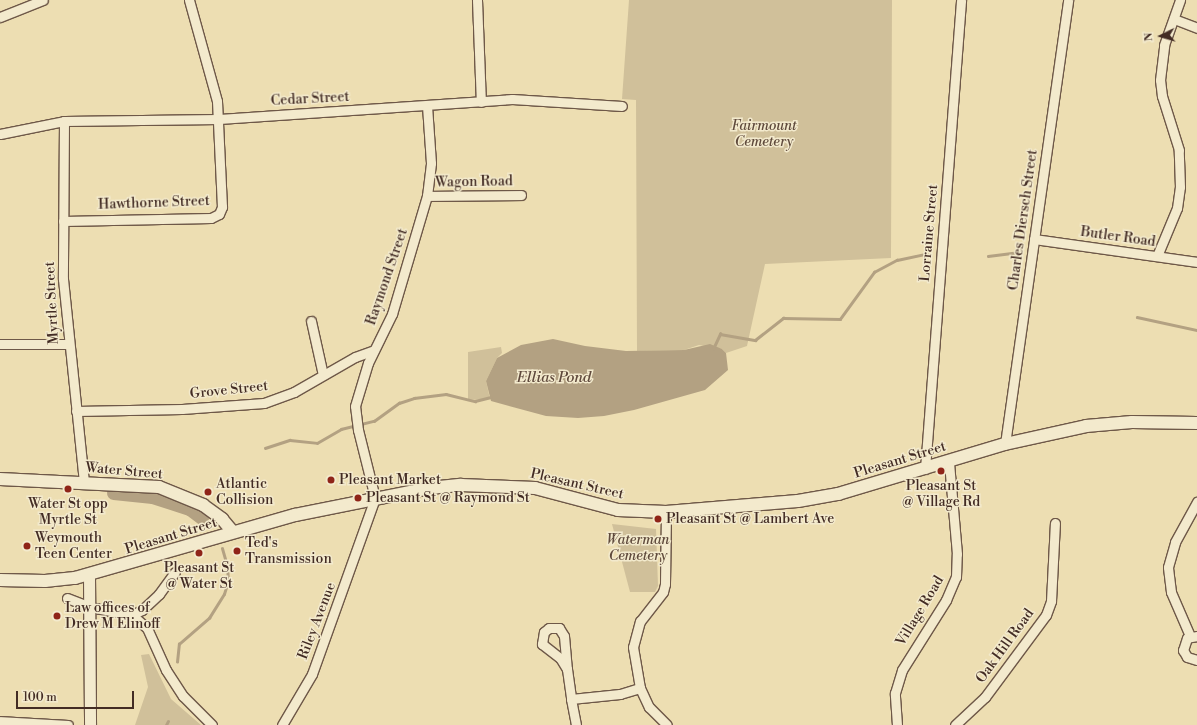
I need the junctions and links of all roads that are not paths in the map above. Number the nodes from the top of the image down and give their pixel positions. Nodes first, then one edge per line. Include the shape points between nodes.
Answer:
1 (43, 0) edge
2 (189, 0) edge
3 (477, 0) edge
4 (961, 0) edge
5 (1068, 0) edge
6 (1180, 0) edge
7 (0, 17) edge
8 (1174, 19) junction
9 (1197, 28) edge
10 (481, 102) junction
11 (428, 106) junction
12 (622, 106) dead end
13 (219, 119) junction
14 (64, 121) junction
15 (0, 134) edge
16 (426, 196) junction
17 (521, 196) dead end
18 (63, 221) junction
19 (1034, 239) junction
20 (1157, 256) junction
21 (1197, 262) edge
22 (311, 321) dead end
23 (0, 344) edge
24 (68, 344) junction
25 (374, 350) junction
26 (323, 375) junction
27 (76, 411) junction
28 (1197, 424) edge
29 (1005, 444) junction
30 (949, 462) junction
31 (925, 469) junction
32 (0, 479) edge
33 (84, 483) junction
34 (375, 498) junction
35 (1197, 502) edge
36 (666, 512) junction
37 (1055, 523) dead end
38 (233, 532) junction
39 (175, 572) dead end
40 (89, 576) junction
41 (0, 580) edge
42 (67, 598) dead end
43 (90, 607) junction
44 (132, 615) junction
45 (1194, 636) edge
46 (1197, 660) edge
47 (568, 669) dead end
48 (640, 688) junction
49 (571, 699) junction
50 (0, 721) edge
51 (68, 725) edge
52 (90, 725) edge
53 (212, 725) edge
54 (282, 725) edge
55 (576, 725) edge
56 (667, 725) edge
57 (897, 725) edge
58 (955, 725) edge

1 - 7 street
2 - 13 street, Hawthorne Street via 217,101
3 - 10 street
4 - 31 street, Lorraine Street
5 - 19 street, Charles Diersch Street
6 - 8 street
8 - 9 street
8 - 20 street via 1160,62 1160,80 1162,96 1179,150 1180,186 1176,208
10 - 11 street, Cedar Street
10 - 12 street, Cedar Street via 512,99
11 - 13 street, Cedar Street
11 - 16 street, Raymond Street via 431,163
13 - 14 street, Cedar Street
13 - 18 street, Hawthorne Street via 222,207 219,214 211,218
14 - 15 street, Cedar Street
14 - 18 street, Myrtle Street
16 - 17 street, Wagon Road
16 - 25 street, Raymond Street via 392,314
18 - 24 street, Myrtle Street via 63,279
19 - 20 street, Butler Road
19 - 29 street, Charles Diersch Street
20 - 21 street, Butler Road
22 - 26 street
23 - 24 street
24 - 27 street, Myrtle Street
25 - 26 street, Grove Street via 355,357
25 - 34 street, Raymond Street via 356,399 354,414
26 - 27 street, Grove Street via 279,398 252,404 182,409
27 - 33 street, Myrtle Street
28 - 29 main road, Pleasant Street via 1109,423 1066,429
29 - 30 main road, Pleasant Street
30 - 31 main road, Pleasant Street
30 - 57 street, Village Road via 956,577 946,600 902,670 895,693
31 - 36 main road, Pleasant Street via 817,498
32 - 33 main road, Water Street
33 - 38 main road, Water Street via 149,486 171,491 211,510
34 - 36 main road, Pleasant Street via 449,486 520,487 561,493 618,510
34 - 38 main road, Pleasant Street
34 - 54 street, Riley Avenue via 306,686
35 - 45 street via 1175,542 1168,567 1171,592
36 - 48 street via 666,584 663,592 640,621 634,637 633,655
37 - 58 street, Oak Hill Road via 1052,601 1046,615 985,697
38 - 40 main road, Pleasant Street
39 - 44 street via 159,594 142,610
40 - 41 main road, Pleasant Street via 55,581
40 - 43 street
42 - 43 street
43 - 44 street
43 - 52 street
44 - 53 street via 147,628 166,670 182,696
45 - 46 street via 1184,642 1183,650 1187,657
47 - 49 street
48 - 49 street via 620,694
48 - 56 street via 650,707
49 - 55 street
50 - 51 street

